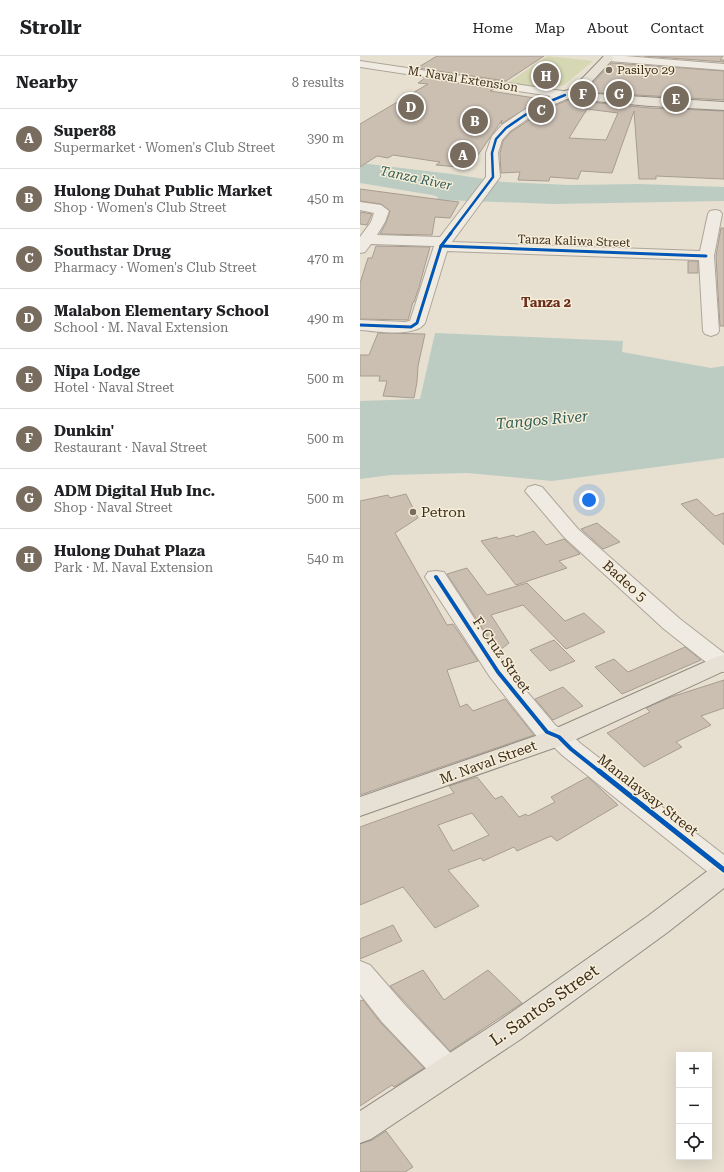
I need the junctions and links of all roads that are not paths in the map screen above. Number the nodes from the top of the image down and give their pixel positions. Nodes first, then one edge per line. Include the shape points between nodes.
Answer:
1 (592, 56) edge
2 (609, 57) edge
3 (360, 64) edge
4 (724, 67) edge
5 (565, 95) junction
6 (724, 106) edge
7 (366, 206) edge
8 (715, 214) dead end
9 (363, 244) edge
10 (442, 244) junction
11 (710, 263) junction
12 (360, 325) edge
13 (711, 331) dead end
14 (535, 491) dead end
15 (436, 577) dead end
16 (724, 663) edge
17 (559, 736) junction
18 (360, 807) edge
19 (724, 870) edge
20 (724, 873) edge
21 (360, 973) edge
22 (448, 1071) junction
23 (360, 1129) edge

1 - 2 main road
2 - 4 street
2 - 5 main road via 576,91
3 - 5 street, M. Naval Extension
5 - 6 main road
5 - 10 street via 541,105 506,128 496,139 493,148 493,177
7 - 9 street via 380,209 382,214
8 - 11 street
9 - 10 street, Tanza Kaliwa Street
10 - 11 street, Tanza Kaliwa Street
10 - 12 street via 417,323 411,327
11 - 13 street
14 - 16 street, Badeo 5 via 571,533 672,624
15 - 17 street, F. Cruz Street via 498,672 547,732
16 - 17 main road, M. Naval Street
17 - 18 main road, M. Naval Street
17 - 19 street, Manalaysay Street via 571,749
20 - 22 main road, L. Santos Street via 658,924
21 - 22 street via 393,1013
22 - 23 main road, L. Santos Street

